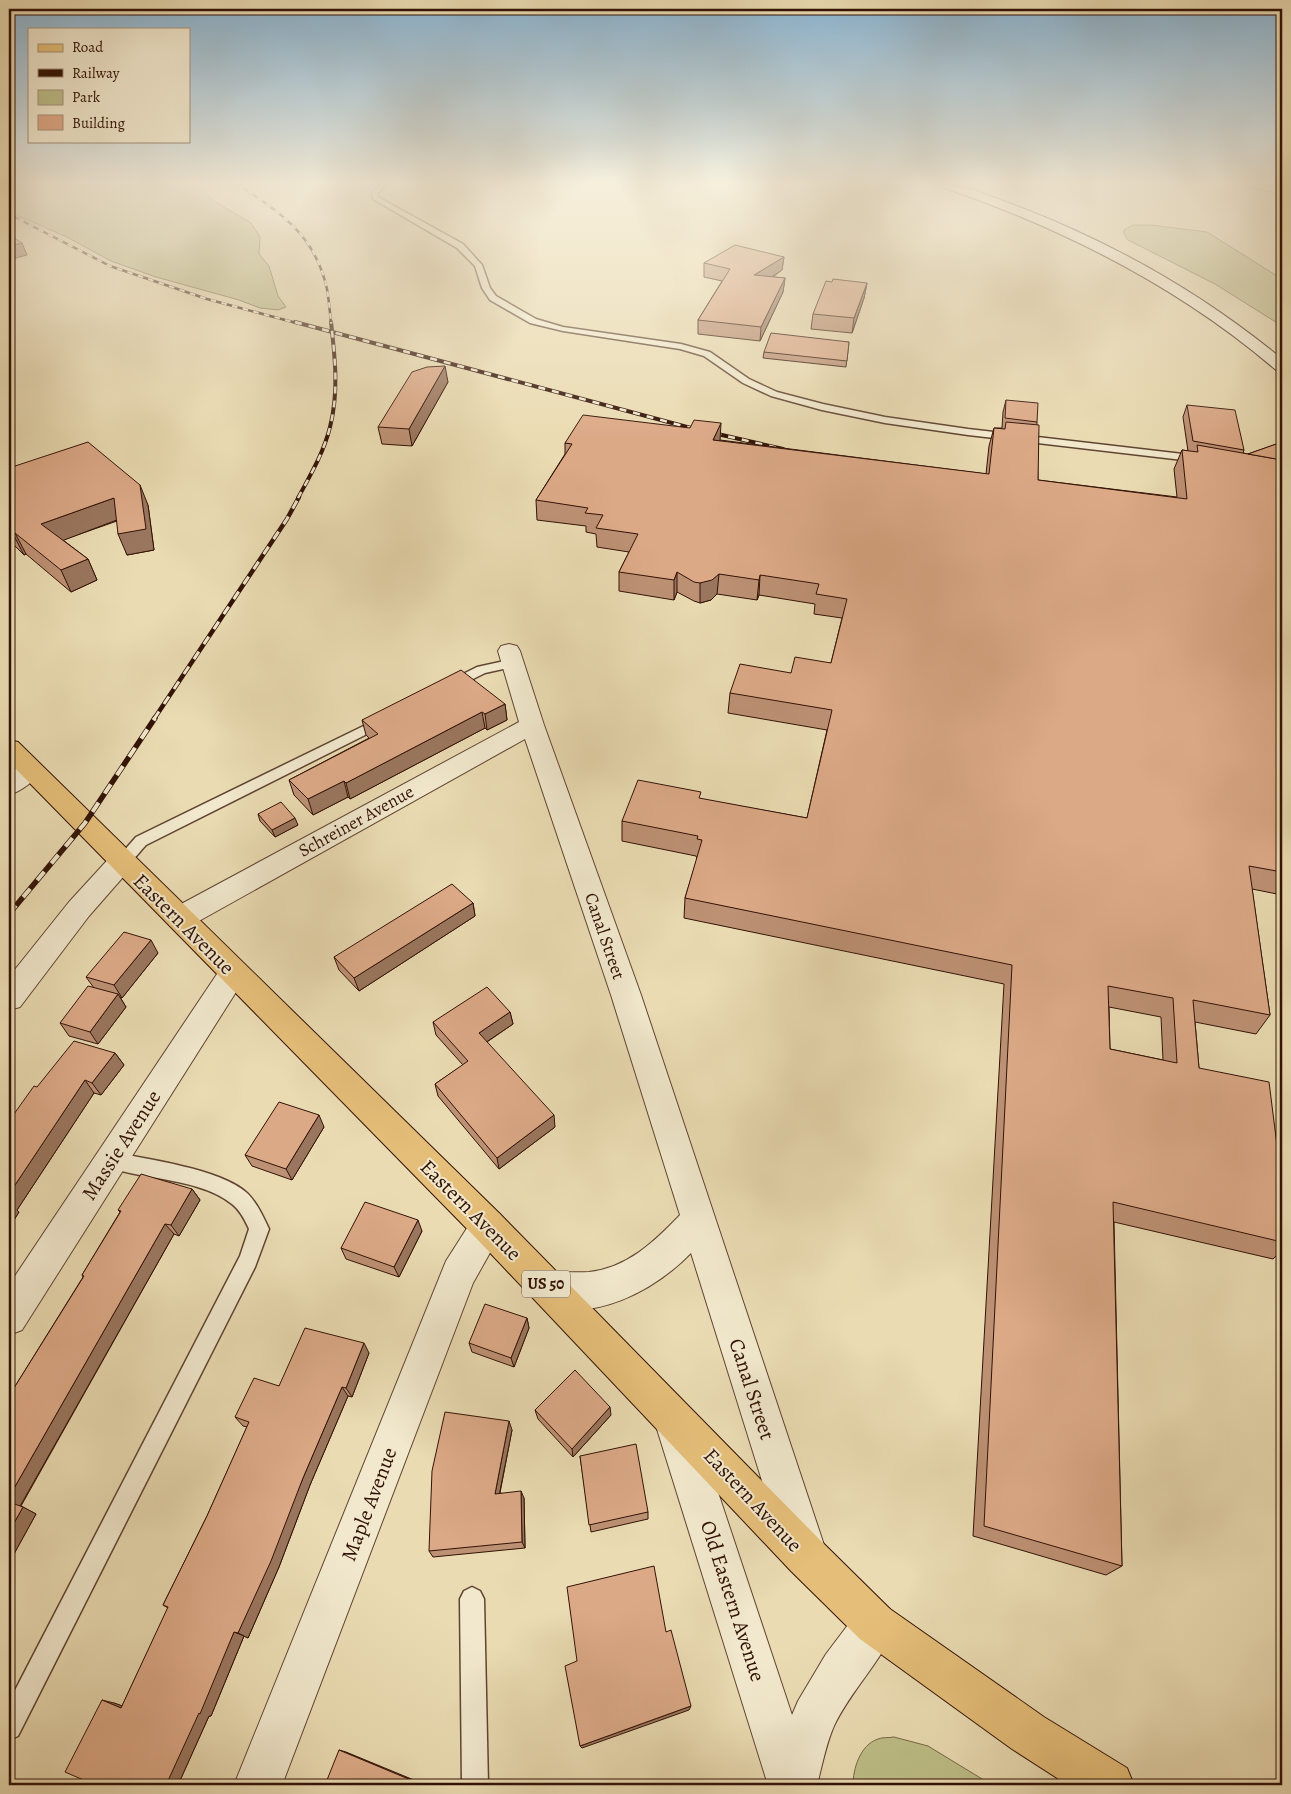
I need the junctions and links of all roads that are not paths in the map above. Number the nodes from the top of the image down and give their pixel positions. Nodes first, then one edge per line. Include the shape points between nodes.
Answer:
1 (479, 269) edge
2 (1140, 269) edge
3 (1165, 269) edge
4 (1181, 277) dead end
5 (1282, 367) edge
6 (1213, 462) edge
7 (511, 657) joint
8 (441, 690) edge
9 (391, 716) edge
10 (532, 725) junction
11 (16, 768) edge
12 (122, 861) junction
13 (180, 918) junction
14 (233, 973) junction
15 (9, 998) edge
16 (110, 1160) junction
17 (698, 1221) junction
18 (488, 1226) junction
19 (552, 1290) junction
20 (9, 1317) edge
21 (674, 1417) junction
22 (806, 1556) junction
23 (472, 1599) dead end
24 (876, 1624) junction
25 (9, 1727) edge
26 (258, 1785) edge
27 (475, 1785) edge
28 (792, 1785) edge
29 (1110, 1785) edge

1 - 6 lane via 493,298 533,321 707,354 746,381 774,394 822,407 968,432
2 - 5 street via 1224,320
3 - 4 street
7 - 8 lane
7 - 10 street, Canal Street
9 - 12 lane via 141,841
10 - 13 street, Schreiner Avenue
10 - 17 street, Canal Street via 626,995
11 - 12 main road, Eastern Avenue / US 50
12 - 13 main road, Eastern Avenue / US 50
12 - 15 street via 78,909
13 - 14 main road, Eastern Avenue / US 50
14 - 16 street, Massie Avenue
14 - 18 main road, Eastern Avenue / US 50
16 - 20 street, Massie Avenue
16 - 25 lane via 212,1183 237,1196 259,1229 248,1260
17 - 19 street via 663,1258 627,1280 594,1290
17 - 22 street, Canal Street
18 - 19 main road, Eastern Avenue / US 50
18 - 26 street, Maple Avenue via 460,1273
19 - 21 main road, Eastern Avenue / US 50
21 - 22 main road, Eastern Avenue / US 50
21 - 28 street, Old Eastern Avenue
22 - 24 main road, Eastern Avenue / US 50
23 - 27 lane
24 - 28 street, Old Eastern Avenue via 842,1670 814,1717
24 - 29 main road, Eastern Avenue / US 50 via 1028,1733

